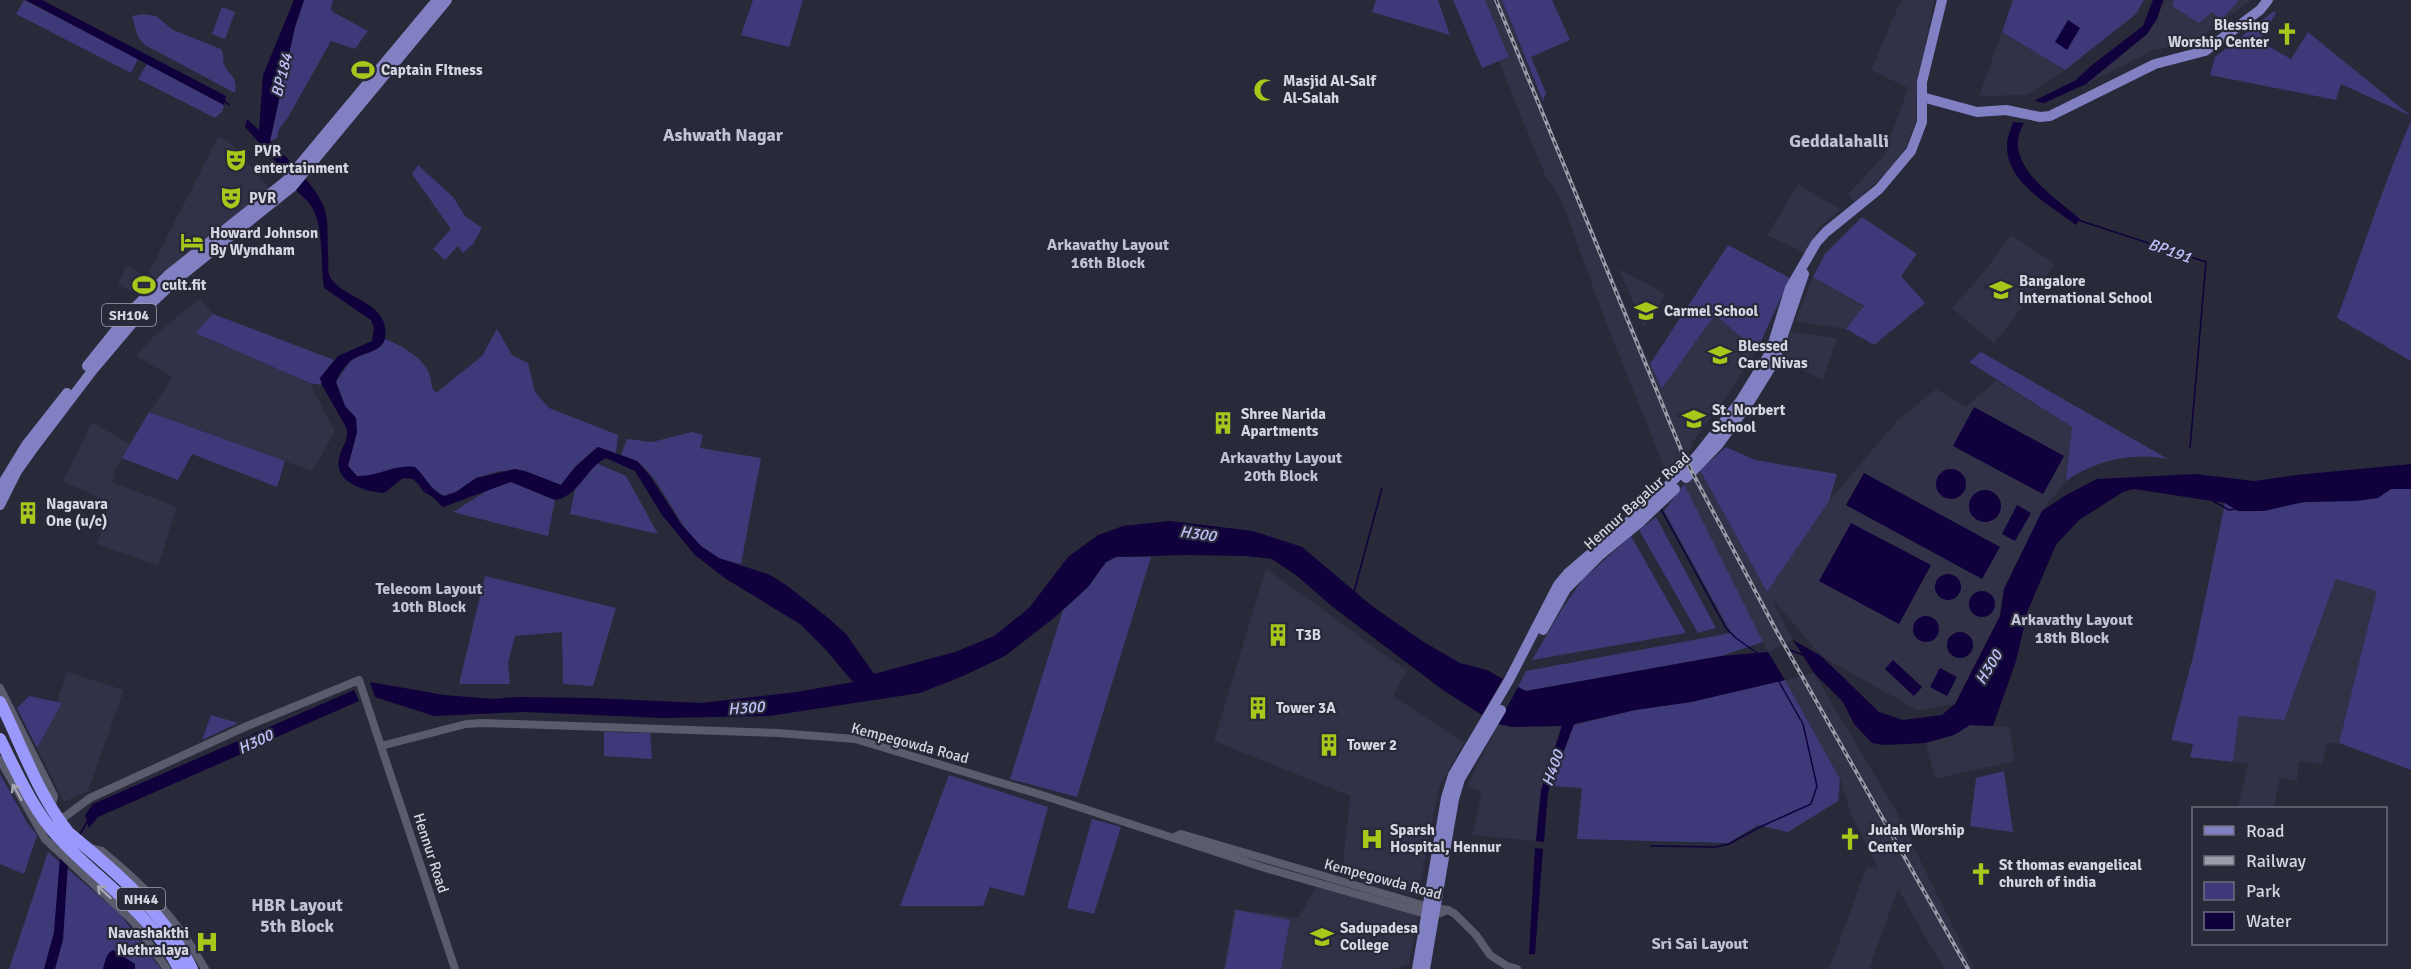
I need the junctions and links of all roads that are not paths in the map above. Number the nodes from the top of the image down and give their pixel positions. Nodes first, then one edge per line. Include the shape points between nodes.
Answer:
1 (437, 0) edge
2 (447, 0) edge
3 (1942, 0) edge
4 (1949, 0) edge
5 (2267, 1) edge
6 (1924, 94) junction
7 (300, 172) junction
8 (289, 184) junction
9 (0, 488) edge
10 (0, 505) edge
11 (0, 688) edge
12 (0, 702) edge
13 (0, 739) edge
14 (381, 746) junction
15 (0, 760) edge
16 (45, 809) junction
17 (57, 833) junction
18 (84, 853) junction
19 (1435, 911) junction
20 (167, 969) edge
21 (179, 969) edge
22 (192, 969) edge
23 (205, 969) edge
24 (455, 969) edge
25 (1417, 969) edge
26 (1425, 969) edge
27 (1517, 969) edge

1 - 7 main road, SH104
2 - 7 main road, SH104
3 - 6 main road, Hennur Bagalur Road via 1922,82
4 - 6 main road, Hennur Bagalur Road
5 - 6 main road via 2258,3 2202,45 2153,58 2048,110 2028,111 2007,104 1978,105
6 - 19 main road, Hennur Bagalur Road via 1922,122 1911,151 1879,189 1816,243 1790,288 1770,353 1741,400 1643,515 1566,589 1460,779
7 - 8 main road, SH104
8 - 9 main road, SH104 via 168,275 132,310 26,446
8 - 10 main road, SH104 via 141,313 32,450
11 - 16 street via 54,796
12 - 16 highway, NH44
13 - 16 highway, NH44
14 - 17 street, Hennur Road via 359,680 88,798
14 - 19 street, Kempegowda Road via 483,723 855,739 1174,837 1181,834
14 - 24 street, Hennur Road
17 -> 15 street
16 - 17 highway, NH44
17 - 18 highway, NH44
20 -> 17 street via 133,921 66,857
18 - 21 highway, NH44 via 141,914
18 - 22 highway, NH44 via 149,907
18 - 23 street via 102,851 165,908
19 - 25 main road
19 - 26 main road
19 - 27 street via 1469,927 1490,955

